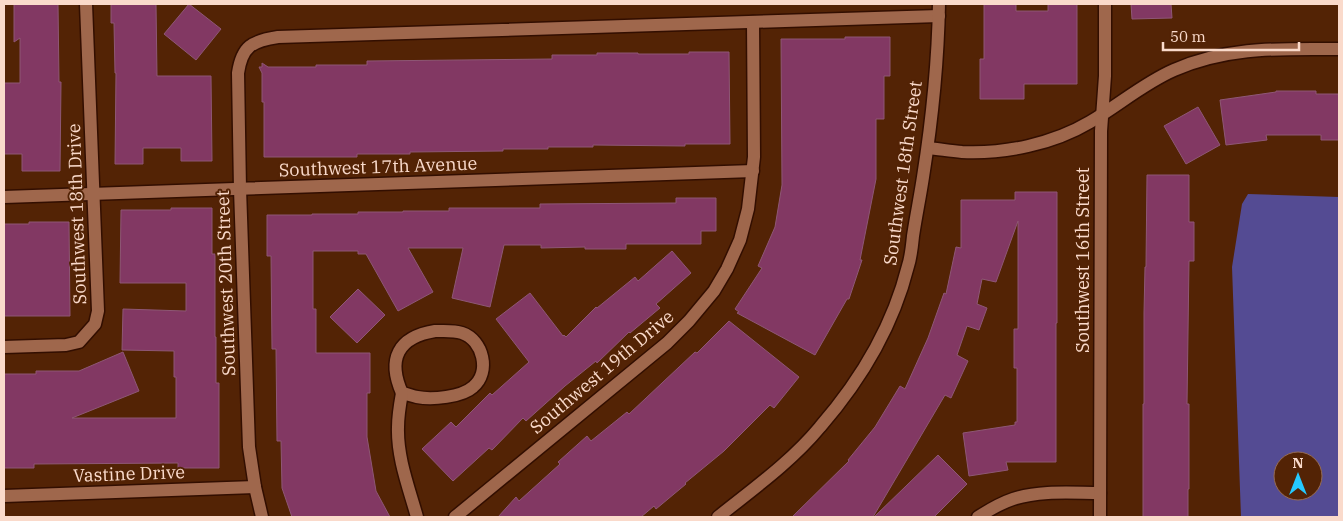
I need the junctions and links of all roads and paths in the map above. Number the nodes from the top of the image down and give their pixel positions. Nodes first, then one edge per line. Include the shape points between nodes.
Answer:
1 (86, 4) edge
2 (1105, 4) edge
3 (939, 10) edge
4 (753, 22) junction
5 (1339, 49) edge
6 (1102, 114) junction
7 (928, 148) junction
8 (753, 171) junction
9 (240, 189) junction
10 (94, 194) junction
11 (4, 197) edge
12 (4, 347) edge
13 (402, 392) junction
14 (255, 487) junction
15 (1100, 493) junction
16 (4, 496) edge
17 (262, 517) edge
18 (418, 517) edge
19 (455, 517) edge
20 (718, 517) edge
21 (978, 517) edge
22 (1100, 517) edge

1 - 10 street, Southwest 18th Drive
2 - 6 street, Southwest 16th Street
3 - 4 street
3 - 7 street, Southwest 18th Street
4 - 8 street, Southwest 19th Drive
4 - 9 street, Southwest 20th Street via 260,40 248,48 240,60 238,73
5 - 6 street via 1268,49 1204,59 1145,85
6 - 7 street via 1058,136 1027,146 962,152
6 - 15 street, Southwest 16th Street
7 - 20 street, Southwest 18th Street via 909,266 880,339 857,379 819,429 786,462
8 - 9 street, Southwest 17th Avenue
8 - 19 street, Southwest 19th Drive via 740,240 714,291 690,321
9 - 10 street, Southwest 17th Avenue
9 - 14 street, Southwest 20th Street via 249,447
10 - 11 street, Southwest 17th Avenue
10 - 12 street, Southwest 18th Drive via 98,311 95,324 79,342
13 - 13 street via 418,397 438,397 457,395 473,388 483,372 482,353 472,339 453,331 425,333 406,342 400,348 396,368
13 - 18 street via 399,447
14 - 16 street, Vastine Drive
14 - 17 street, Southwest 20th Street
15 - 21 street via 1027,495
15 - 22 street, Southwest 16th Street

